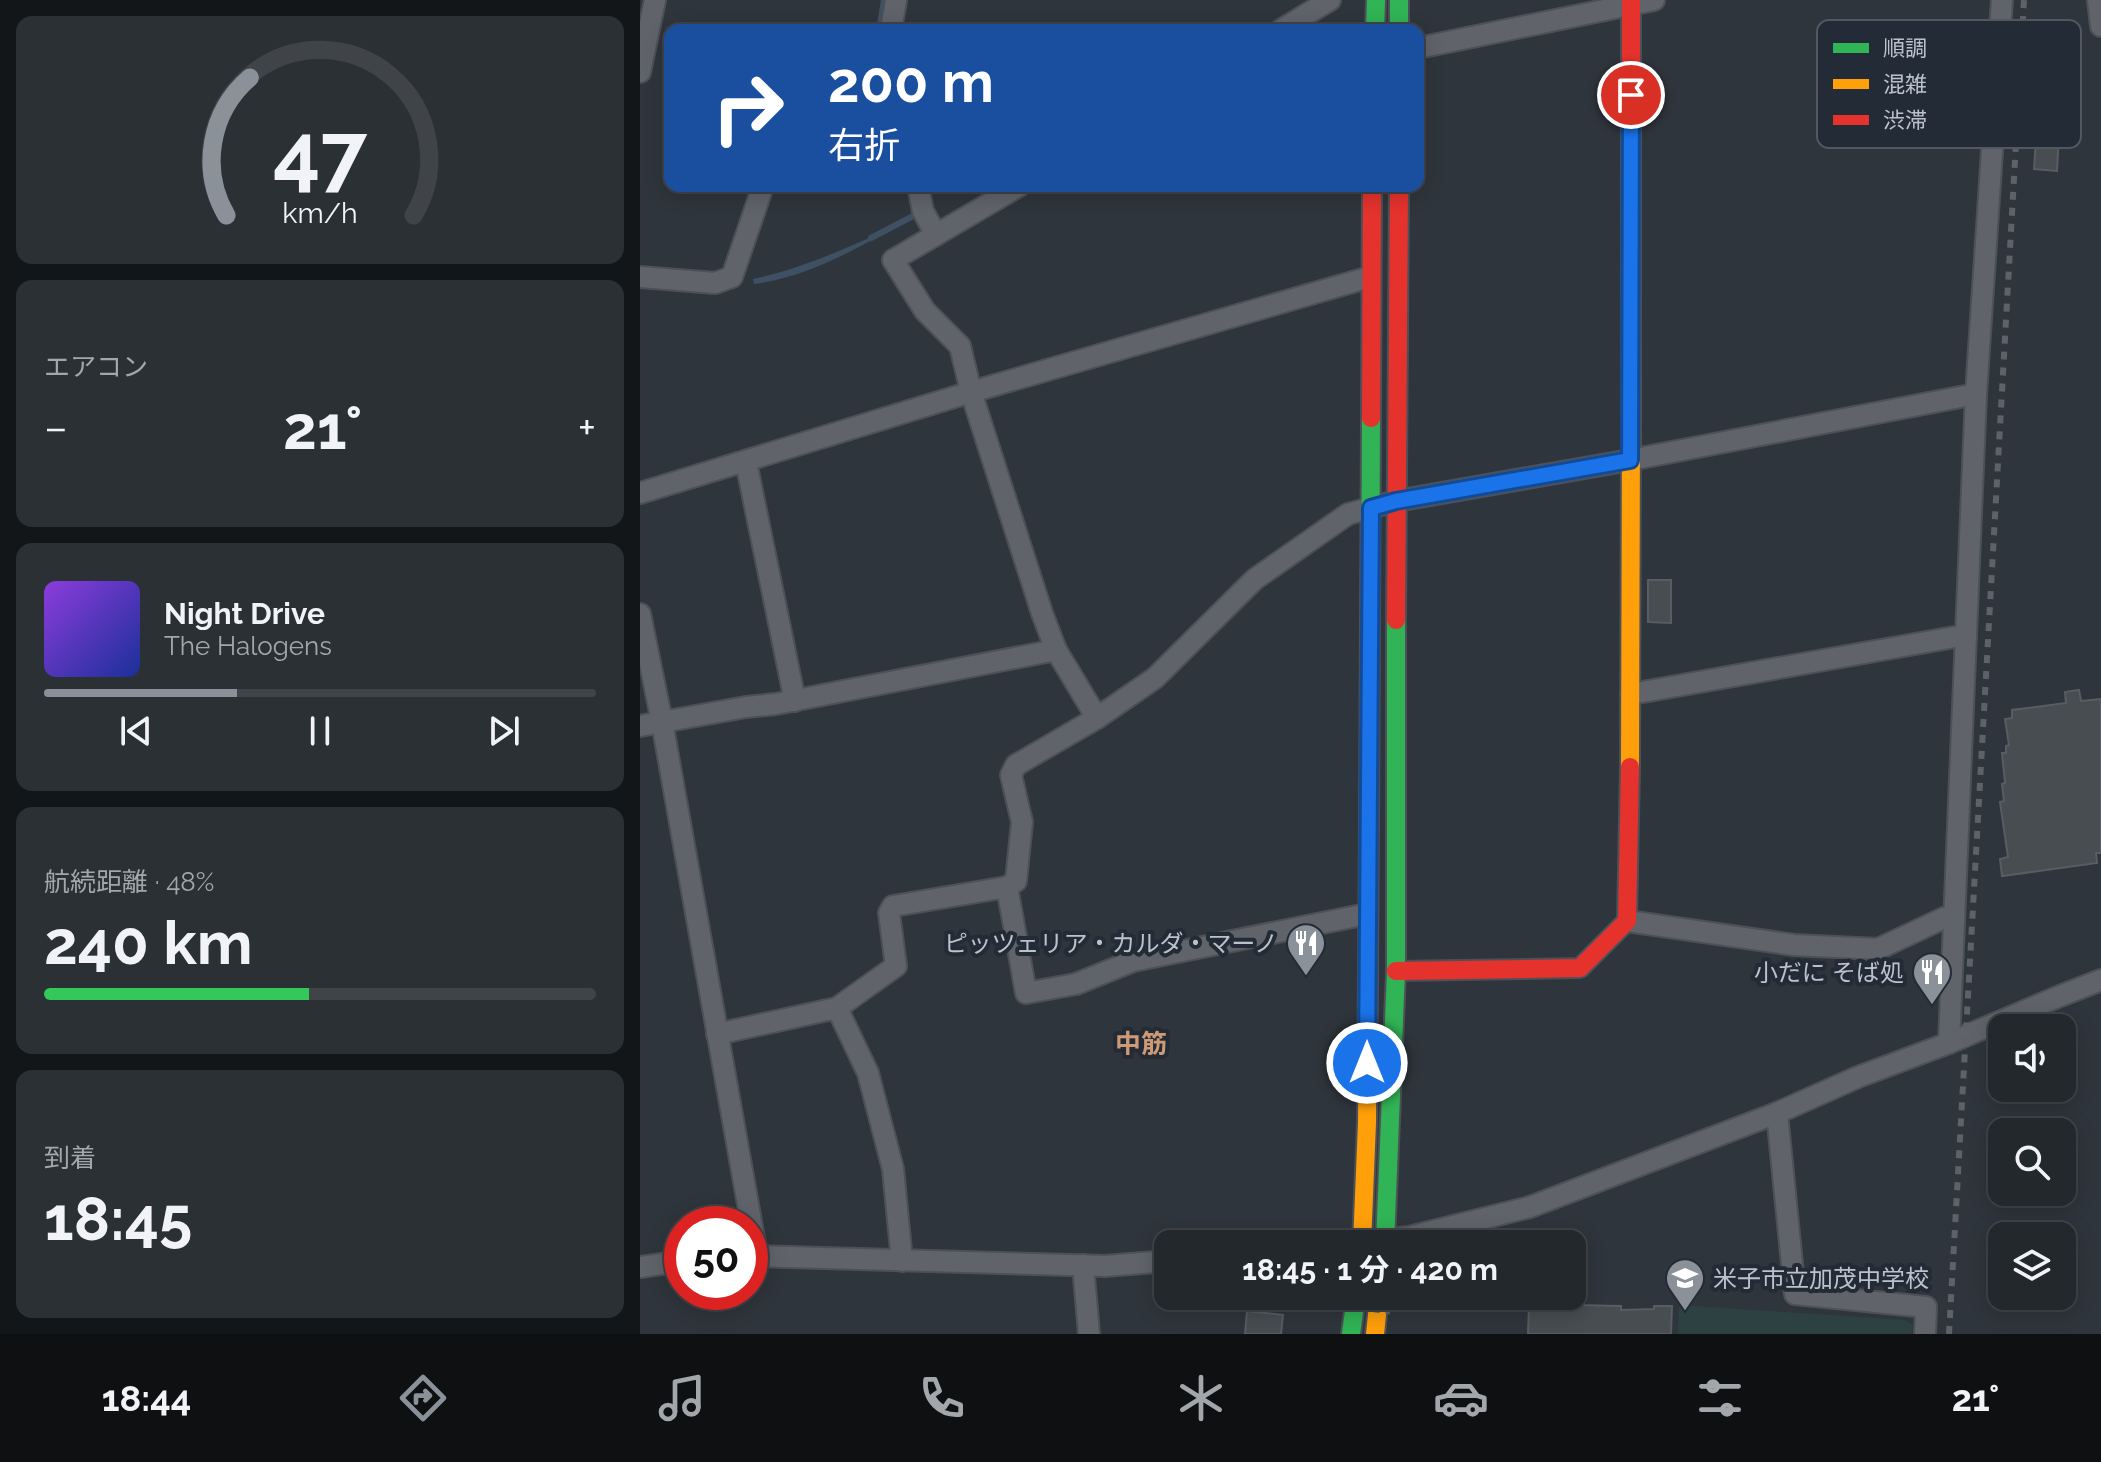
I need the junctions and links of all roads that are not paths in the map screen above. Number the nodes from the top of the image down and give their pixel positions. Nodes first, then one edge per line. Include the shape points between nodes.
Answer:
1 (655, 0) edge
2 (896, 0) edge
3 (1330, 0) edge
4 (1376, 0) edge
5 (1399, 0) edge
6 (1654, 0) edge
7 (2002, 0) edge
8 (2098, 0) edge
9 (1631, 2) edge
10 (2001, 20) edge
11 (892, 24) edge
12 (1291, 24) edge
13 (1375, 24) edge
14 (1399, 24) edge
15 (2101, 26) edge
16 (1424, 47) edge
17 (640, 72) edge
18 (1992, 148) edge
19 (761, 192) edge
20 (919, 192) edge
21 (1009, 192) edge
22 (1372, 192) edge
23 (1399, 192) edge
24 (936, 235) junction
25 (640, 277) edge
26 (1370, 277) junction
27 (971, 392) junction
28 (1976, 394) junction
29 (1630, 460) junction
30 (746, 462) junction
31 (640, 493) edge
32 (1396, 501) junction
33 (1371, 508) junction
34 (640, 614) edge
35 (1966, 635) junction
36 (1056, 650) junction
37 (1631, 694) junction
38 (795, 701) junction
39 (1097, 718) junction
40 (662, 722) junction
41 (640, 726) edge
42 (1007, 887) junction
43 (1367, 914) junction
44 (1954, 917) junction
45 (1627, 921) junction
46 (1396, 971) junction
47 (2101, 980) edge
48 (837, 1008) junction
49 (717, 1034) junction
50 (1949, 1043) junction
51 (1777, 1113) junction
52 (746, 1206) edge
53 (1357, 1230) edge
54 (1385, 1230) edge
55 (1439, 1230) edge
56 (768, 1256) edge
57 (902, 1261) junction
58 (1154, 1262) edge
59 (664, 1264) edge
60 (1083, 1265) junction
61 (640, 1267) edge
62 (1354, 1310) edge
63 (1378, 1310) edge
64 (1089, 1334) edge
65 (1351, 1334) edge
66 (1375, 1334) edge
67 (1925, 1334) edge

1 - 17 street
2 - 11 street
3 - 12 street
4 - 13 main road
5 - 14 main road
6 - 9 street
7 - 10 street
8 - 15 street
9 - 16 street
9 - 29 main road
18 - 28 street
19 - 25 street via 732,277 715,283
20 - 24 street
21 - 24 street
22 - 26 main road
23 - 32 main road
24 - 27 street via 893,260 925,311 960,346
26 - 27 street
26 - 33 main road
27 - 30 street
27 - 36 street
28 - 29 street
28 - 35 street
29 - 32 street
29 - 37 main road
30 - 31 street
30 - 38 street
32 - 33 street
32 - 46 main road
33 - 39 street via 1348,514 1255,579 1155,678
33 - 43 main road
34 - 40 street
35 - 37 street
35 - 44 street
36 - 38 street
36 - 39 street
37 - 45 main road
38 - 40 street
39 - 42 street via 1016,765 1011,775 1022,822 1016,881
40 - 41 street
40 - 49 street
42 - 43 street via 1026,993 1076,984 1133,961
42 - 48 street via 893,906 889,913 896,966
43 - 53 main road via 1367,1123
44 - 45 street via 1878,949 1794,945
44 - 50 street
45 - 46 main road via 1580,968
46 - 54 main road
47 - 50 street
48 - 49 street
48 - 57 street via 868,1073 879,1114 893,1169
49 - 52 street
50 - 51 street
51 - 55 street via 1530,1207
51 - 67 street via 1795,1294 1926,1307
56 - 57 street
57 - 60 street
58 - 60 street
59 - 61 street
60 - 64 street
62 - 65 main road
63 - 66 main road

